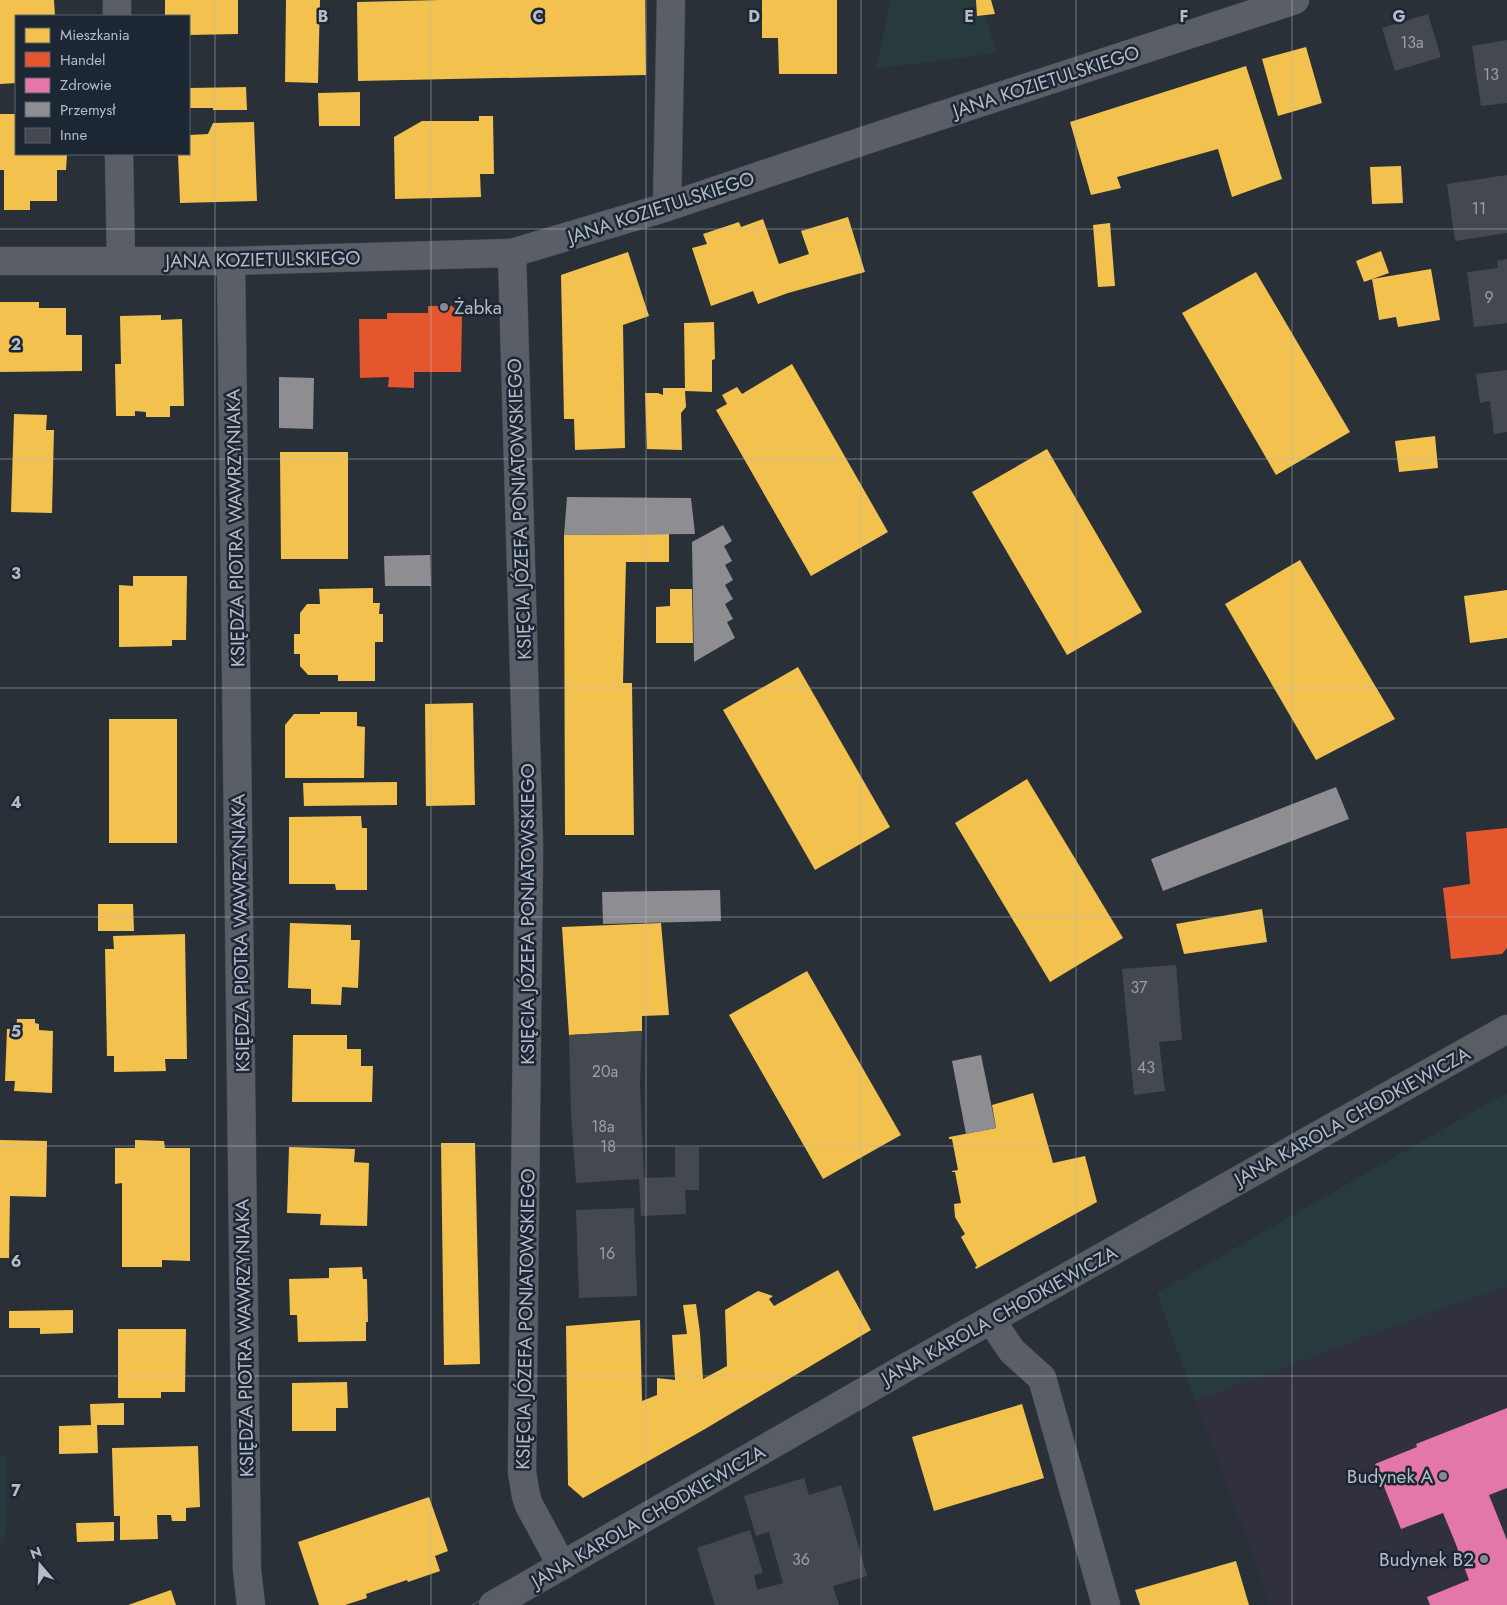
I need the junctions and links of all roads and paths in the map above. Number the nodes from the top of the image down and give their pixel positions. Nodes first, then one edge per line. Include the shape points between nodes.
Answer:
1 (117, 0) edge
2 (671, 0) edge
3 (1295, 0) edge
4 (117, 15) edge
5 (119, 155) edge
6 (667, 207) junction
7 (512, 253) junction
8 (121, 260) junction
9 (231, 261) junction
10 (0, 262) edge
11 (1507, 1029) edge
12 (991, 1320) junction
13 (562, 1566) junction
14 (251, 1605) edge
15 (493, 1605) edge
16 (1106, 1605) edge

1 - 4 street
2 - 6 street
3 - 6 street, JANA KOZIETULSKIEGO
5 - 8 street
6 - 7 street, JANA KOZIETULSKIEGO
7 - 9 street, JANA KOZIETULSKIEGO
7 - 13 street, KSIĘCIA JÓZEFA PONIATOWSKIEGO via 529,845 522,1472 529,1505
8 - 9 street, JANA KOZIETULSKIEGO
8 - 10 street, JANA KOZIETULSKIEGO
9 - 14 street, KSIĘDZA PIOTRA WAWRZYNIAKA via 247,1570
11 - 12 street, JANA KAROLA CHODKIEWICZA
12 - 13 street, JANA KAROLA CHODKIEWICZA
12 - 16 street via 1012,1351 1042,1378
13 - 15 street, JANA KAROLA CHODKIEWICZA

